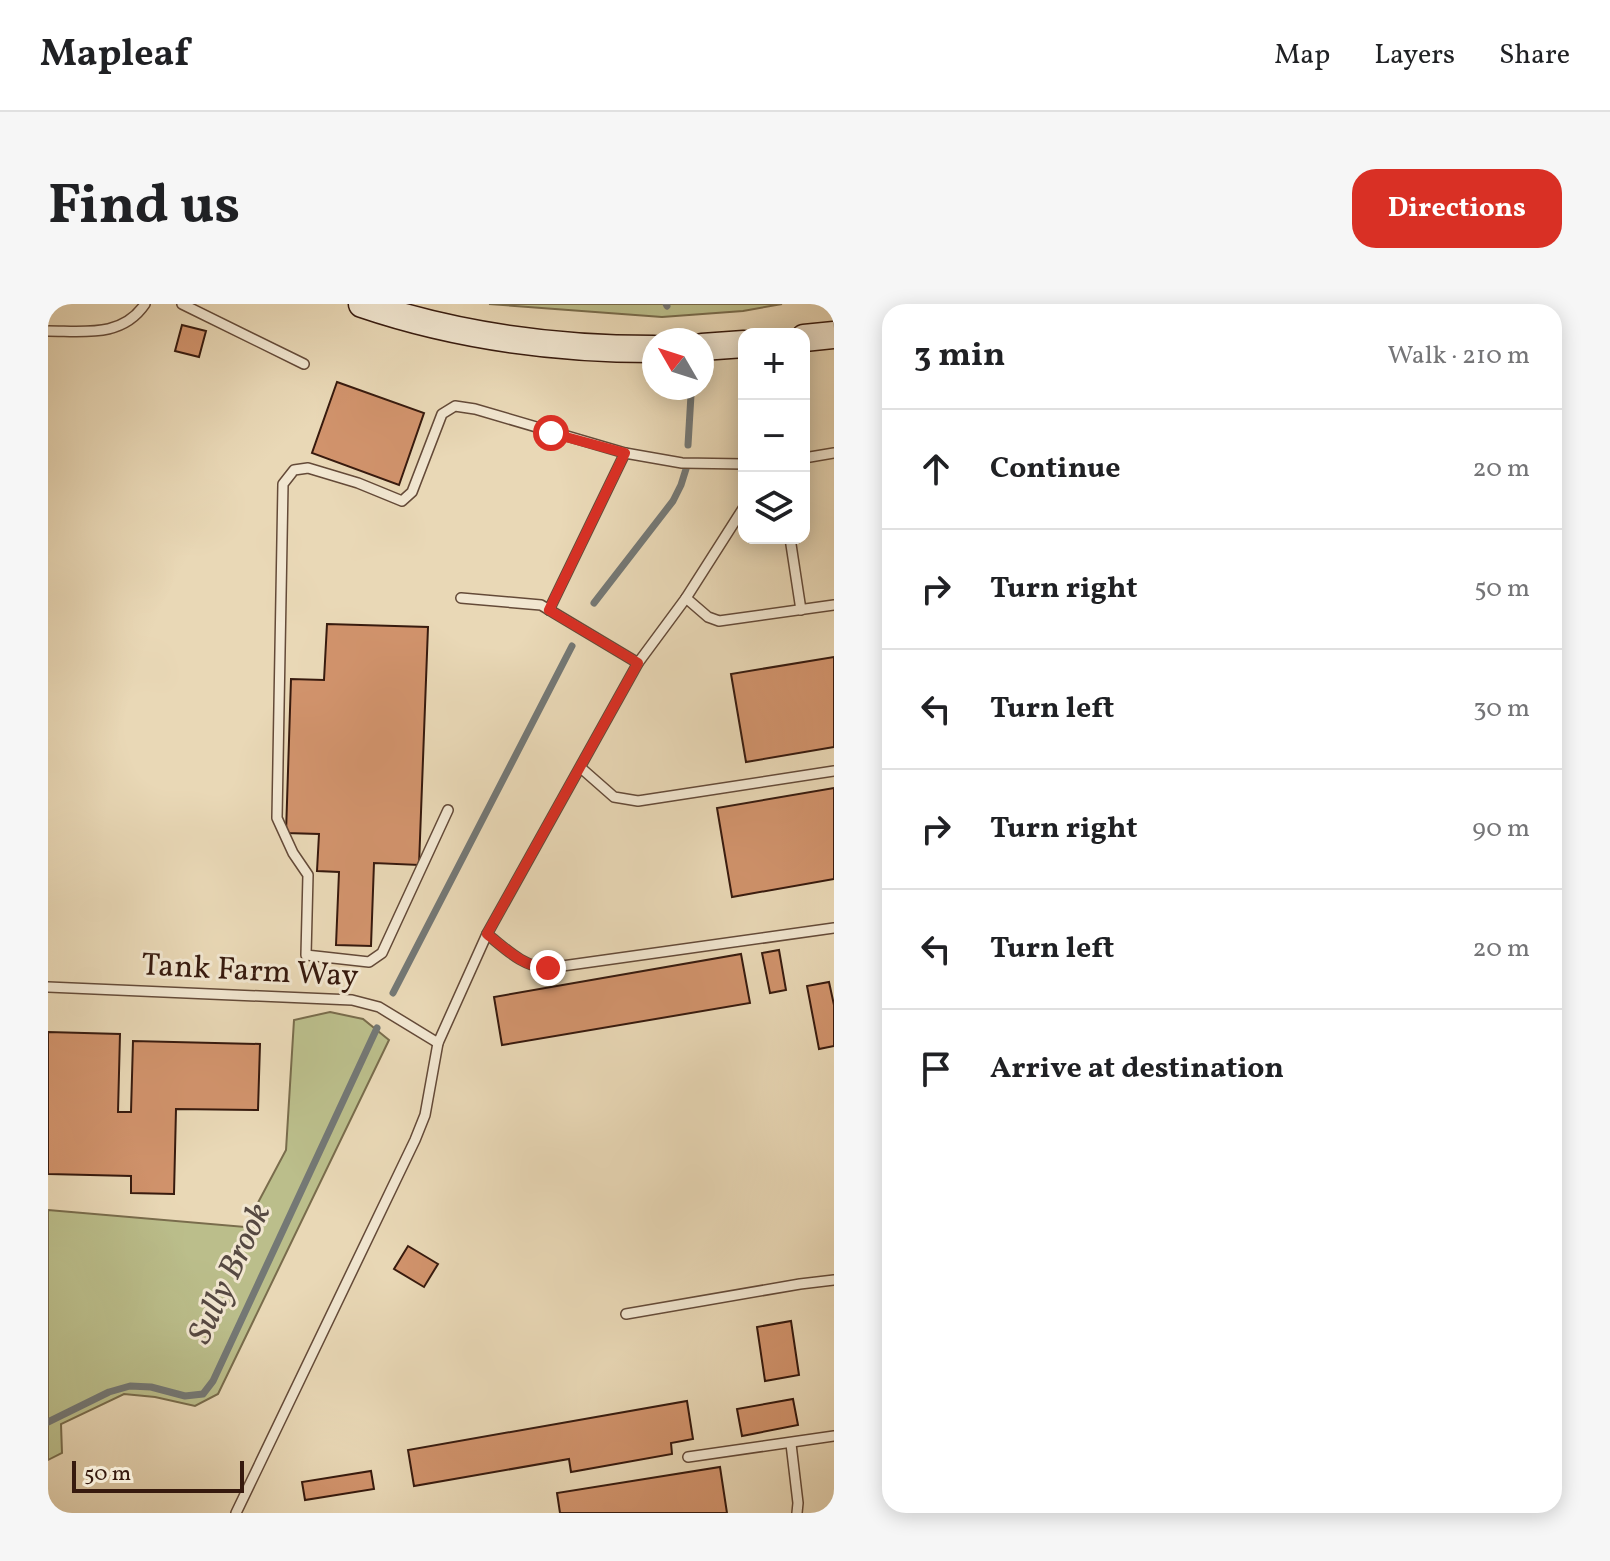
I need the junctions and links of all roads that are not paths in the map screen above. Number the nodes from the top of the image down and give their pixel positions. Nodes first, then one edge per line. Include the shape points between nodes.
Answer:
1 (145, 304) edge
2 (182, 304) edge
3 (362, 304) edge
4 (48, 331) edge
5 (834, 335) edge
6 (810, 337) edge
7 (738, 344) edge
8 (714, 346) edge
9 (642, 349) edge
10 (304, 364) dead end
11 (625, 453) junction
12 (834, 453) edge
13 (810, 457) edge
14 (738, 464) edge
15 (738, 516) edge
16 (791, 544) edge
17 (461, 598) dead end
18 (686, 598) junction
19 (834, 605) edge
20 (549, 610) junction
21 (801, 610) junction
22 (638, 663) junction
23 (581, 768) junction
24 (834, 771) edge
25 (448, 810) dead end
26 (834, 928) edge
27 (487, 934) junction
28 (48, 987) edge
29 (438, 1043) junction
30 (834, 1280) edge
31 (626, 1314) dead end
32 (834, 1436) edge
33 (791, 1444) junction
34 (688, 1457) dead end
35 (236, 1513) edge
36 (797, 1513) edge

1 - 4 lane via 118,327
2 - 10 lane
3 - 9 main road via 481,335
5 - 6 main road
7 - 8 main road
11 - 14 lane via 682,463
11 - 20 lane
11 - 25 lane via 455,406 442,414 412,492 402,501 308,468 294,470 283,484 277,818 308,875 306,955 369,962 382,953
12 - 13 lane
15 - 18 lane
16 - 21 lane
17 - 20 lane
18 - 21 lane via 719,621
18 - 22 lane
19 - 21 lane
20 - 22 lane
22 - 23 lane
23 - 24 lane via 614,797 638,801
23 - 27 lane
26 - 27 lane via 548,968 523,962
27 - 29 lane
28 - 29 lane, Tank Farm Way via 352,1000 379,1007
29 - 35 lane via 415,1140
30 - 31 lane
32 - 33 lane
33 - 34 lane
33 - 36 lane

